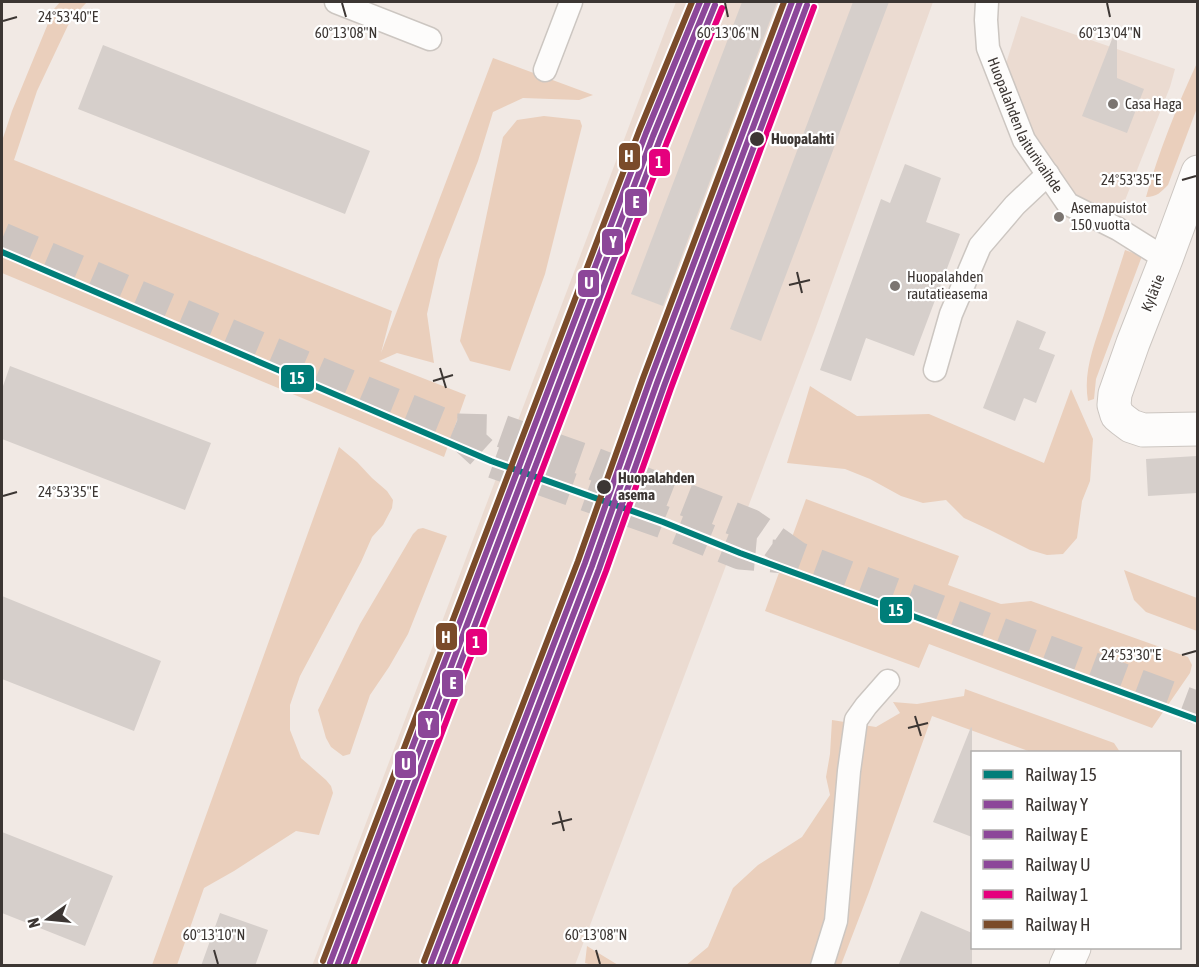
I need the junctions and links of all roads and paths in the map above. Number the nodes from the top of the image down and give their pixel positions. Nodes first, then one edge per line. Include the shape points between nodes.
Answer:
1 (336, 2) edge
2 (571, 2) edge
3 (987, 2) edge
4 (430, 39) dead end
5 (545, 70) dead end
6 (1197, 172) edge
7 (1048, 174) junction
8 (1166, 259) junction
9 (934, 370) dead end
10 (1197, 429) edge
11 (888, 681) dead end
12 (1074, 949) edge
13 (822, 966) edge
14 (1066, 966) edge

1 - 4 lane
2 - 5 lane
3 - 7 lane, Huopalahden laiturivaihde via 988,48 1024,140
6 - 8 street, Kylätie
7 - 8 lane, Huopalahden laiturivaihde via 1068,204
7 - 9 lane via 980,246 951,314
8 - 10 street, Kylätie via 1114,405 1117,415 1143,430
11 - 13 lane via 856,720 836,921
12 - 14 street

